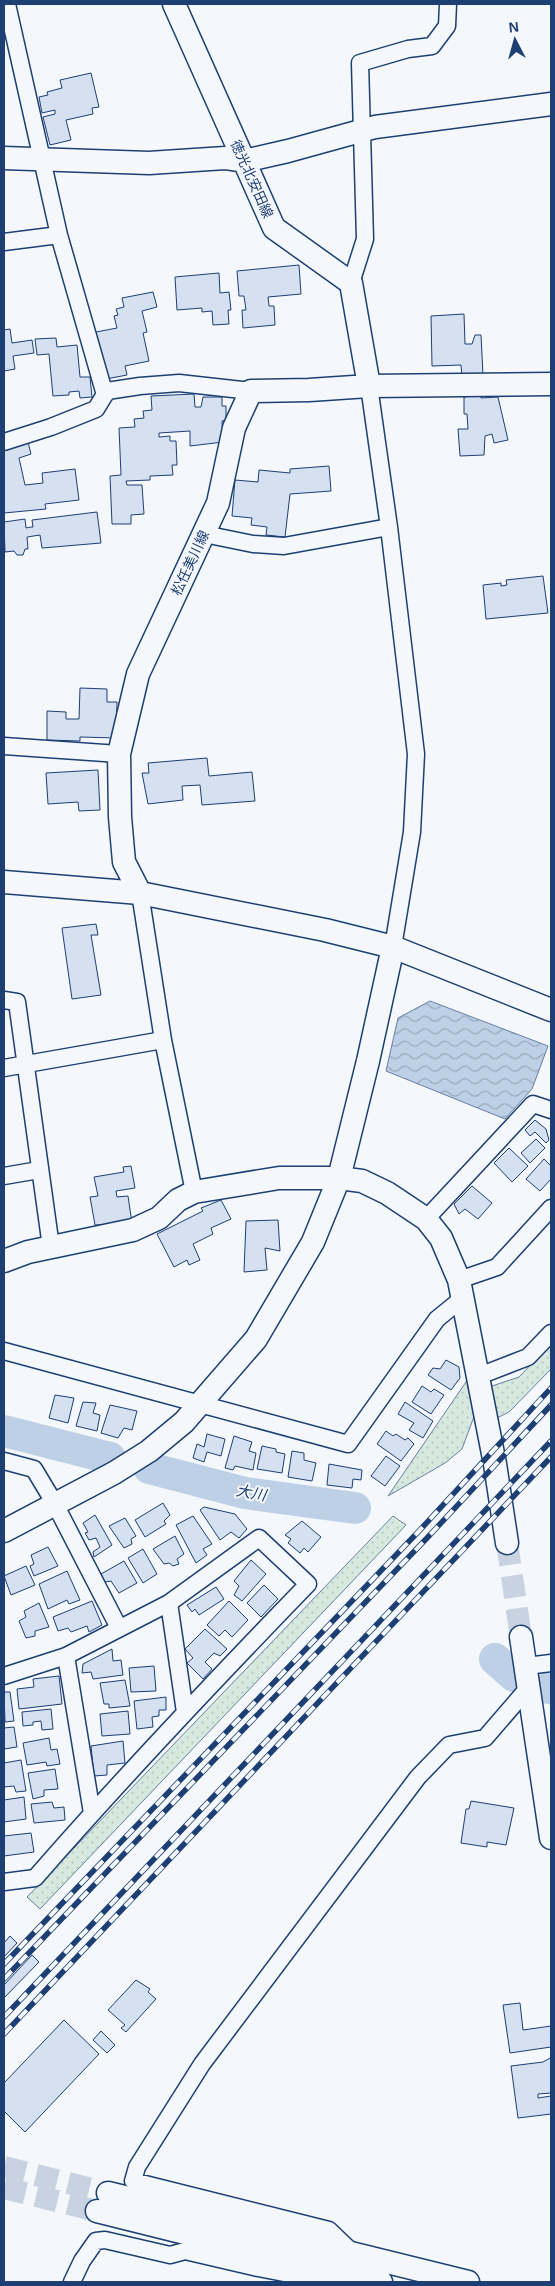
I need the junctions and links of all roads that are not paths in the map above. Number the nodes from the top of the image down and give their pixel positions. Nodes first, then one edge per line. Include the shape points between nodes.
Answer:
1 (7, 4) edge
2 (174, 4) edge
3 (448, 4) edge
4 (551, 104) edge
5 (362, 130) junction
6 (4, 158) edge
7 (40, 158) junction
8 (244, 161) junction
9 (59, 235) junction
10 (4, 242) edge
11 (351, 283) junction
12 (551, 384) edge
13 (369, 386) junction
14 (251, 391) junction
15 (105, 395) junction
16 (4, 442) edge
17 (389, 527) junction
18 (204, 534) junction
19 (4, 746) edge
20 (119, 754) junction
21 (4, 882) edge
22 (140, 893) junction
23 (392, 947) junction
24 (4, 1000) edge
25 (551, 1010) edge
26 (164, 1040) junction
27 (26, 1064) junction
28 (4, 1068) edge
29 (551, 1110) edge
30 (39, 1170) junction
31 (4, 1176) edge
32 (339, 1178) junction
33 (194, 1192) junction
34 (551, 1208) edge
35 (426, 1219) junction
36 (51, 1247) junction
37 (4, 1261) edge
38 (461, 1289) junction
39 (551, 1333) edge
40 (4, 1351) edge
41 (479, 1376) junction
42 (200, 1403) junction
43 (4, 1461) edge
44 (55, 1504) junction
45 (4, 1531) edge
46 (507, 1543) tunnel mouth
47 (169, 1603) junction
48 (119, 1628) junction
49 (521, 1636) tunnel mouth
50 (66, 1656) junction
51 (551, 1663) edge
52 (4, 1676) edge
53 (527, 1677) junction
54 (185, 1712) junction
55 (92, 1812) junction
56 (551, 1838) edge
57 (4, 1882) edge
58 (352, 2252) junction
59 (258, 2275) edge
60 (353, 2275) junction
61 (72, 2282) edge
62 (381, 2282) edge
63 (468, 2282) edge

1 - 7 street
2 - 8 street, 徳光北安田線
3 - 5 street via 447,26 432,46 408,49 360,63
4 - 5 street
5 - 8 street
5 - 11 street via 365,239
6 - 7 street
7 - 8 street via 148,163 225,158
7 - 9 street
8 - 11 street, 徳光北安田線 via 274,228
9 - 10 street
9 - 15 street
11 - 13 street
12 - 13 street
13 - 14 street
13 - 17 street
14 - 15 street via 179,383 108,391
14 - 18 street, 松任美川線 via 234,428 218,503
15 - 16 street via 96,408
17 - 18 street via 284,546 253,544
17 - 23 street via 416,754 412,832
18 - 20 street, 松任美川線 via 138,674
19 - 20 street
20 - 22 street, 松任美川線 via 124,862
21 - 22 street
22 - 23 street via 325,930
22 - 26 street
23 - 25 street
23 - 32 street
24 - 27 street via 17,1002
26 - 27 street
26 - 33 street
27 - 28 street
27 - 30 street
29 - 35 street via 534,1104
30 - 31 street
30 - 36 street
32 - 33 street via 279,1178
32 - 35 street via 362,1181
32 - 42 street via 313,1242 256,1339
33 - 36 street via 178,1200 159,1218 133,1230
34 - 38 street via 497,1266
35 - 38 street via 442,1238
36 - 37 street
38 - 41 street
38 - 42 street via 348,1444
39 - 41 street via 528,1357
40 - 42 street
41 - 46 street
42 - 44 street via 184,1422 149,1451
43 - 44 street via 34,1469
44 - 45 street
44 - 48 street
47 - 48 street
47 - 54 street
47 - 54 street via 259,1538 308,1584
48 - 50 street
49 - 53 street
50 - 52 street
50 - 55 street
51 - 53 street
53 - 56 street
53 - 58 street via 485,1738 449,1746 418,1777 202,2064 137,2167 133,2181 329,2230
54 - 55 street
55 - 57 street via 35,1878
58 - 60 street via 103,2202
58 - 63 street
59 - 60 street via 326,2281
59 - 61 street via 185,2251 170,2255 105,2240 96,2241
60 - 62 street

